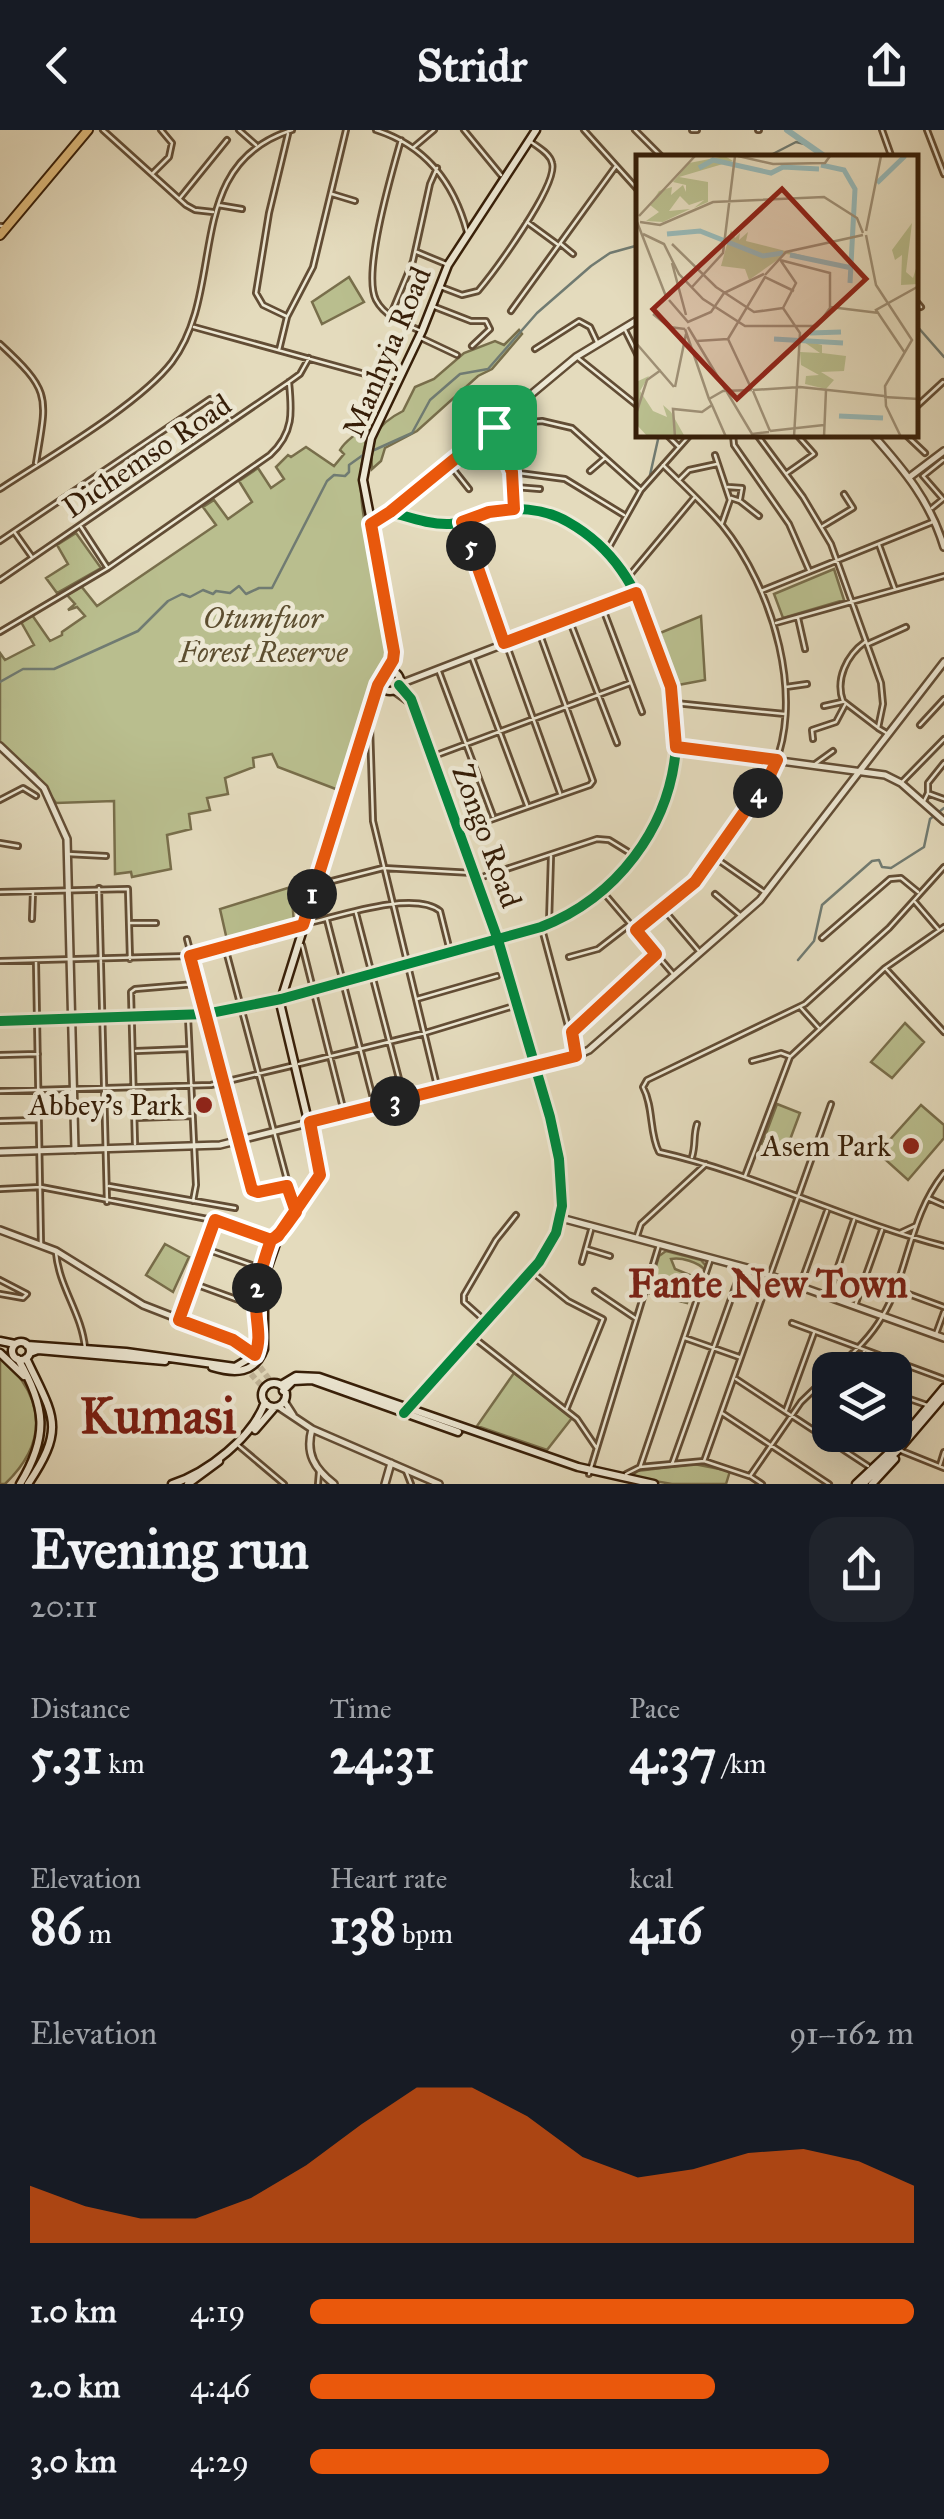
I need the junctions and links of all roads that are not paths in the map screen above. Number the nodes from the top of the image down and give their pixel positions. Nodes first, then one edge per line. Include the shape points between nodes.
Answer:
1 (103, 130) edge
2 (162, 130) edge
3 (239, 130) edge
4 (289, 130) edge
5 (346, 130) edge
6 (376, 130) edge
7 (434, 130) edge
8 (465, 130) edge
9 (536, 130) edge
10 (585, 130) edge
11 (635, 130) edge
12 (882, 130) edge
13 (927, 130) edge
14 (82, 131) edge
15 (227, 140) dead end
16 (401, 140) junction
17 (529, 140) junction
18 (256, 145) junction
19 (413, 148) junction
20 (661, 155) edge
21 (891, 155) edge
22 (616, 166) junction
23 (437, 168) junction
24 (152, 174) junction
25 (944, 174) edge
26 (504, 178) junction
27 (636, 187) edge
28 (330, 194) junction
29 (179, 199) junction
30 (355, 201) dead end
31 (216, 205) junction
32 (242, 209) dead end
33 (214, 212) junction
34 (526, 222) junction
35 (0, 229) edge
36 (468, 233) junction
37 (559, 244) junction
38 (416, 251) junction
39 (574, 254) dead end
40 (448, 265) junction
41 (439, 286) junction
42 (432, 306) junction
43 (510, 311) dead end
44 (287, 316) junction
45 (391, 316) junction
46 (636, 320) edge
47 (192, 327) junction
48 (623, 327) junction
49 (421, 334) junction
50 (598, 343) junction
51 (0, 344) edge
52 (472, 346) dead end
53 (535, 349) dead end
54 (279, 350) junction
55 (636, 352) edge
56 (457, 355) dead end
57 (576, 357) junction
58 (309, 358) junction
59 (289, 382) junction
60 (943, 382) edge
61 (398, 383) junction
62 (919, 403) edge
63 (636, 406) edge
64 (232, 422) junction
65 (495, 426) junction
66 (670, 438) edge
67 (687, 438) edge
68 (733, 438) edge
69 (760, 438) edge
70 (799, 438) edge
71 (875, 438) edge
72 (909, 438) edge
73 (679, 447) junction
74 (944, 450) edge
75 (925, 454) dead end
76 (715, 455) dead end
77 (605, 458) junction
78 (943, 460) edge
79 (449, 464) junction
80 (719, 464) junction
81 (938, 464) junction
82 (36, 465) junction
83 (663, 465) junction
84 (944, 470) edge
85 (590, 471) dead end
86 (512, 472) junction
87 (786, 474) junction
88 (912, 475) junction
89 (923, 476) junction
90 (678, 481) junction
91 (514, 487) junction
92 (727, 487) junction
93 (0, 489) edge
94 (469, 489) dead end
95 (540, 489) dead end
96 (641, 490) junction
97 (844, 494) dead end
98 (695, 497) junction
99 (729, 498) junction
100 (740, 501) junction
101 (930, 508) junction
102 (514, 509) junction
103 (390, 512) junction
104 (625, 515) junction
105 (758, 516) dead end
106 (936, 521) junction
107 (462, 522) junction
108 (371, 524) junction
109 (721, 524) junction
110 (80, 525) junction
111 (822, 527) junction
112 (14, 532) junction
113 (0, 540) edge
114 (879, 544) junction
115 (944, 548) edge
116 (607, 550) junction
117 (32, 558) junction
118 (838, 561) junction
119 (108, 568) junction
120 (809, 572) junction
121 (944, 576) edge
122 (628, 577) junction
123 (0, 580) edge
124 (896, 590) junction
125 (762, 591) junction
126 (636, 593) junction
127 (854, 602) junction
128 (602, 607) junction
129 (817, 613) junction
130 (798, 617) junction
131 (569, 619) junction
132 (821, 622) dead end
133 (774, 624) junction
134 (906, 627) dead end
135 (539, 630) junction
136 (0, 632) edge
137 (505, 643) junction
138 (866, 643) junction
139 (805, 649) dead end
140 (471, 655) junction
141 (393, 660) junction
142 (944, 662) edge
143 (438, 668) junction
144 (384, 675) junction
145 (398, 683) junction
146 (630, 683) junction
147 (807, 684) dead end
148 (785, 688) junction
149 (599, 694) junction
150 (944, 699) edge
151 (844, 702) junction
152 (674, 704) junction
153 (824, 706) dead end
154 (566, 707) junction
155 (370, 711) junction
156 (642, 712) dead end
157 (785, 714) junction
158 (534, 718) junction
159 (920, 725) dead end
160 (878, 728) junction
161 (499, 732) junction
162 (889, 735) junction
163 (360, 738) junction
164 (372, 739) junction
165 (813, 739) dead end
166 (944, 740) edge
167 (467, 743) junction
168 (616, 744) dead end
169 (0, 746) edge
170 (676, 747) junction
171 (834, 751) dead end
172 (3, 754) edge
173 (432, 756) junction
174 (777, 760) junction
175 (944, 763) edge
176 (813, 765) junction
177 (861, 771) junction
178 (901, 783) junction
179 (928, 793) junction
180 (561, 794) junction
181 (36, 796) dead end
182 (944, 799) edge
183 (0, 800) edge
184 (923, 802) junction
185 (528, 807) junction
186 (938, 815) edge
187 (494, 818) junction
188 (459, 831) junction
189 (0, 843) edge
190 (18, 846) dead end
191 (68, 854) junction
192 (550, 855) junction
193 (106, 856) dead end
194 (636, 856) junction
195 (714, 857) junction
196 (944, 867) edge
197 (384, 868) junction
198 (476, 876) junction
199 (332, 881) dead end
200 (99, 888) junction
201 (69, 890) junction
202 (33, 891) junction
203 (0, 892) edge
204 (603, 892) junction
205 (766, 893) junction
206 (920, 893) junction
207 (714, 894) dead end
208 (914, 901) junction
209 (392, 904) junction
210 (663, 909) junction
211 (356, 912) junction
212 (742, 917) junction
213 (32, 919) dead end
214 (327, 919) junction
215 (130, 923) junction
216 (156, 923) dead end
217 (549, 924) junction
218 (630, 924) junction
219 (303, 925) junction
220 (541, 927) junction
221 (942, 928) edge
222 (636, 930) junction
223 (299, 936) junction
224 (822, 938) dead end
225 (187, 940) dead end
226 (498, 940) junction
227 (225, 945) junction
228 (451, 952) junction
229 (701, 953) junction
230 (656, 954) junction
231 (190, 956) junction
232 (569, 957) dead end
233 (100, 958) junction
234 (130, 959) junction
235 (71, 960) junction
236 (0, 961) edge
237 (36, 961) junction
238 (407, 965) junction
239 (885, 968) junction
240 (372, 974) junction
241 (497, 976) dead end
242 (676, 976) junction
243 (342, 981) junction
244 (197, 984) junction
245 (314, 988) junction
246 (281, 999) junction
247 (416, 1000) junction
248 (517, 1004) junction
249 (800, 1007) junction
250 (241, 1008) junction
251 (206, 1014) junction
252 (188, 1015) junction
253 (133, 1017) junction
254 (103, 1018) junction
255 (73, 1019) junction
256 (37, 1020) junction
257 (0, 1021) edge
258 (820, 1029) junction
259 (572, 1032) junction
260 (944, 1032) edge
261 (424, 1033) junction
262 (389, 1042) junction
263 (190, 1049) junction
264 (360, 1049) junction
265 (133, 1051) junction
266 (38, 1054) junction
267 (0, 1055) edge
268 (576, 1056) junction
269 (790, 1057) junction
270 (332, 1058) junction
271 (752, 1062) dead end
272 (294, 1065) junction
273 (534, 1066) junction
274 (260, 1076) junction
275 (224, 1084) junction
276 (192, 1086) junction
277 (106, 1088) junction
278 (134, 1088) junction
279 (76, 1090) junction
280 (438, 1090) junction
281 (38, 1091) junction
282 (0, 1092) edge
283 (404, 1098) junction
284 (831, 1104) dead end
285 (375, 1106) junction
286 (344, 1114) junction
287 (192, 1116) junction
288 (135, 1118) junction
289 (39, 1120) junction
290 (0, 1121) edge
291 (310, 1122) junction
292 (697, 1124) dead end
293 (274, 1132) junction
294 (237, 1140) junction
295 (193, 1147) junction
296 (136, 1148) junction
297 (40, 1150) junction
298 (76, 1150) junction
299 (107, 1150) junction
300 (0, 1152) edge
301 (691, 1158) junction
302 (706, 1163) junction
303 (944, 1173) edge
304 (744, 1178) junction
305 (107, 1186) junction
306 (287, 1186) junction
307 (41, 1188) junction
308 (0, 1189) edge
309 (799, 1198) junction
310 (926, 1198) junction
311 (193, 1201) junction
312 (107, 1202) junction
313 (944, 1205) edge
314 (235, 1208) dead end
315 (827, 1210) junction
316 (296, 1212) junction
317 (516, 1215) dead end
318 (561, 1218) junction
319 (854, 1219) junction
320 (215, 1220) junction
321 (592, 1226) junction
322 (915, 1226) junction
323 (883, 1229) junction
324 (0, 1230) edge
325 (899, 1234) junction
326 (274, 1238) junction
327 (637, 1238) junction
328 (911, 1238) junction
329 (659, 1243) junction
330 (41, 1244) junction
331 (944, 1246) edge
332 (586, 1248) junction
333 (205, 1249) junction
334 (56, 1251) junction
335 (610, 1256) dead end
336 (710, 1259) junction
337 (582, 1262) dead end
338 (742, 1267) junction
339 (261, 1268) junction
340 (531, 1272) junction
341 (770, 1276) junction
342 (0, 1280) edge
343 (192, 1283) junction
344 (800, 1286) junction
345 (894, 1289) junction
346 (595, 1291) dead end
347 (0, 1294) edge
348 (828, 1296) junction
349 (854, 1306) junction
350 (256, 1307) junction
351 (944, 1310) edge
352 (884, 1316) junction
353 (636, 1319) junction
354 (179, 1320) junction
355 (486, 1322) junction
356 (792, 1323) dead end
357 (815, 1332) junction
358 (936, 1335) junction
359 (472, 1337) junction
360 (684, 1338) junction
361 (944, 1338) edge
362 (0, 1347) edge
363 (14, 1348) junction
364 (85, 1348) junction
365 (713, 1348) junction
366 (858, 1349) junction
367 (855, 1352) edge
368 (864, 1352) edge
369 (25, 1354) junction
370 (742, 1357) junction
371 (257, 1362) junction
372 (912, 1368) edge
373 (735, 1378) junction
374 (944, 1379) edge
375 (32, 1385) junction
376 (282, 1388) junction
377 (944, 1388) edge
378 (812, 1392) edge
379 (944, 1396) edge
380 (912, 1400) edge
381 (265, 1402) junction
382 (279, 1406) junction
383 (929, 1406) junction
384 (566, 1410) junction
385 (405, 1411) junction
386 (786, 1411) junction
387 (722, 1413) junction
388 (791, 1414) junction
389 (312, 1429) junction
390 (812, 1429) edge
391 (912, 1429) edge
392 (912, 1432) edge
393 (589, 1435) junction
394 (600, 1438) junction
395 (238, 1445) junction
396 (771, 1445) junction
397 (596, 1448) junction
398 (838, 1452) edge
399 (896, 1452) edge
400 (904, 1452) edge
401 (944, 1452) edge
402 (704, 1462) junction
403 (391, 1463) junction
404 (672, 1464) junction
405 (640, 1467) junction
406 (942, 1467) edge
407 (406, 1470) junction
408 (319, 1472) junction
409 (590, 1472) junction
410 (750, 1476) junction
411 (622, 1479) junction
412 (866, 1479) edge
413 (184, 1483) edge
414 (20, 1484) edge
415 (28, 1484) edge
416 (172, 1484) edge
417 (284, 1484) edge
418 (318, 1484) edge
419 (334, 1484) edge
420 (384, 1484) edge
421 (412, 1484) edge
422 (439, 1484) edge
423 (637, 1484) edge
424 (654, 1484) edge
425 (762, 1484) edge
426 (830, 1484) edge

1 - 24 street
2 - 24 street via 172,150
3 - 18 street
4 - 18 street
4 - 44 street via 256,293 263,306
5 - 28 street
6 - 16 street
7 - 19 street
8 - 26 street
9 - 17 main road, Manhyia Road
10 - 22 street
11 - 20 street
12 - 21 street
13 - 25 street
14 - 35 highway
15 - 29 street
16 - 19 street
16 - 45 street via 370,273 377,302
17 - 26 main road, Manhyia Road
17 - 34 street via 553,168
18 - 31 street
19 - 23 street
22 - 27 street
22 - 37 street
23 - 36 street
23 - 38 street
24 - 29 street
26 - 36 main road, Manhyia Road
28 - 30 street
28 - 44 street via 313,267
29 - 33 street via 194,210
31 - 32 street
31 - 33 street
33 - 47 street
34 - 37 street
34 - 41 street via 478,291 462,295
36 - 40 main road, Manhyia Road
37 - 39 street
37 - 43 street
38 - 40 street
38 - 45 street
40 - 41 main road, Manhyia Road
41 - 42 main road, Manhyia Road
42 - 49 main road, Manhyia Road
42 - 52 street via 484,320 490,330
44 - 54 street
45 - 49 street
46 - 48 street
47 - 54 street
47 - 82 street via 152,382
48 - 50 street
48 - 55 street
49 - 56 street
49 - 61 main road, Manhyia Road
50 - 53 street via 579,321
50 - 57 street
51 - 82 street via 42,389
54 - 58 street
57 - 63 street
57 - 65 street
58 - 59 street, Dichemso Road
58 - 61 street
59 - 64 street, Dichemso Road
59 - 119 street via 292,421 276,449
60 - 62 street
61 - 108 main road, Manhyia Road via 364,466
64 - 110 street, Dichemso Road
64 - 112 street via 210,398
65 - 77 street via 566,426
65 - 79 street
65 - 86 street
66 - 73 street
67 - 73 street
68 - 120 street via 788,524
69 - 87 street
70 - 87 street via 814,454
71 - 88 street
72 - 75 street
73 - 83 street
74 - 88 street
76 - 80 street
77 - 85 street
77 - 96 street
78 - 81 street
79 - 94 street
79 - 103 street
80 - 90 street via 689,470
80 - 92 street
81 - 84 street
81 - 89 street
82 - 93 street
83 - 90 street
83 - 96 street
86 - 91 street
86 - 104 street via 564,479
87 - 111 street
88 - 89 street
88 - 101 street
89 - 101 street via 944,500
90 - 98 street
91 - 95 street
91 - 102 street
92 - 99 street
92 - 100 street via 742,488
96 - 104 street
97 - 111 street via 853,508
98 - 109 street
98 - 122 street
99 - 100 street
99 - 109 street
100 - 105 street
101 - 106 street
102 - 107 street
102 - 116 street via 557,516
103 - 107 street
103 - 108 street
104 - 116 street
106 - 114 street
106 - 115 street
107 - 137 street
108 - 141 main road, Manhyia Road
109 - 125 street
110 - 117 street, Dichemso Road
110 - 119 street
111 - 118 street
112 - 113 street
112 - 117 street
114 - 118 street
114 - 124 street
116 - 122 street
117 - 123 street, Dichemso Road
118 - 120 street
118 - 127 street
119 - 136 street
120 - 125 street
121 - 124 street
122 - 126 street
124 - 127 street
125 - 133 street
126 - 128 street
126 - 152 street
127 - 129 street
127 - 138 street
128 - 131 street
128 - 146 street
129 - 130 street
129 - 132 street
130 - 133 street
130 - 139 street
131 - 135 street
131 - 149 street
133 - 148 street
134 - 138 street
135 - 137 street
135 - 154 street
137 - 140 street
137 - 158 street
138 - 151 street via 845,666
138 - 160 street via 884,696
140 - 143 street
140 - 161 street
141 - 144 main road
141 - 145 main road, Manhyia Road
142 - 162 street
143 - 145 street
143 - 167 street
144 - 145 main road
144 - 145 main road via 382,686
144 - 155 main road
145 - 155 main road
145 - 173 street, Zongo Road
146 - 149 street
146 - 156 street
147 - 148 street
148 - 157 street
149 - 154 street
149 - 168 street
150 - 159 street
151 - 153 street
151 - 160 street
151 - 165 street via 836,722 812,730
152 - 157 street
152 - 170 street
154 - 158 street
154 - 180 street via 593,780
155 - 163 main road
155 - 164 street
157 - 174 street
158 - 161 street
158 - 180 street
160 - 162 street
161 - 167 street
161 - 185 street
162 - 177 street
163 - 164 main road
163 - 219 main road
164 - 197 street via 373,821
166 - 178 street
167 - 173 street
167 - 187 street
169 - 172 street
170 - 174 street
170 - 194 street via 667,787
171 - 176 street
172 - 191 street via 44,788 64,828
173 - 188 street, Zongo Road
174 - 176 street
174 - 195 street
175 - 179 street
176 - 177 street
177 - 178 street
177 - 205 street
178 - 184 street
179 - 182 street
179 - 184 street
180 - 185 street
181 - 183 street via 24,788
184 - 186 street
185 - 187 street
187 - 188 street
188 - 198 street, Zongo Road
189 - 190 street
191 - 193 street
191 - 201 street
192 - 194 street via 600,838
192 - 198 street
192 - 217 street
194 - 204 street
195 - 205 street
195 - 210 street
196 - 206 street
197 - 198 street
197 - 199 street
197 - 209 street
198 - 226 street, Zongo Road
200 - 201 street
200 - 215 street via 129,890
200 - 233 street
201 - 202 street
201 - 235 street
202 - 203 street
202 - 213 street
204 - 217 street
204 - 218 street
205 - 212 street
206 - 208 street
206 - 224 street via 901,878 890,879
207 - 212 street
208 - 221 street
208 - 249 street
209 - 211 street
209 - 228 street via 438,909
209 - 238 street
210 - 222 street
210 - 229 street
211 - 214 street
211 - 240 street
212 - 229 street
214 - 219 street
214 - 243 street
215 - 216 street
215 - 234 street
217 - 220 street
218 - 222 street
218 - 232 street via 598,949
219 - 223 main road
219 - 227 street
220 - 226 street
220 - 259 street
221 - 239 street
222 - 230 street
223 - 245 street
223 - 246 main road
225 - 231 street
226 - 228 street
226 - 248 street, Zongo Road
227 - 231 street
227 - 250 street
228 - 238 street
229 - 242 street
230 - 242 street
230 - 259 street
231 - 234 street
231 - 244 street
233 - 234 street
233 - 235 street
233 - 254 street
235 - 237 street
235 - 255 street
236 - 237 street
237 - 256 street
238 - 240 street
238 - 247 street
239 - 258 street
239 - 260 street
240 - 243 street
240 - 262 street
241 - 247 street
242 - 268 street
243 - 245 street
243 - 264 street
244 - 251 street
244 - 253 street via 135,989
245 - 246 street
245 - 270 street
246 - 250 street
246 - 272 main road
247 - 261 street
248 - 261 street
248 - 273 street, Zongo Road
249 - 258 street
249 - 301 street via 643,1084 658,1151
250 - 251 street
250 - 274 street
251 - 252 street
251 - 275 street
252 - 253 street
252 - 263 street
253 - 254 street
253 - 265 street
254 - 255 street
254 - 277 street
255 - 256 street
255 - 279 street
256 - 257 street
256 - 266 street
258 - 269 street
259 - 268 street
261 - 262 street
261 - 280 street
262 - 264 street
262 - 283 street
263 - 265 street
263 - 276 street
264 - 270 street
264 - 285 street
265 - 278 street
266 - 267 street
266 - 281 street
268 - 273 street
269 - 271 street
269 - 304 street
270 - 272 street
270 - 286 street
272 - 274 street
272 - 291 main road
273 - 280 street
273 - 318 street, Zongo Road via 559,1159
274 - 275 street
274 - 293 street
275 - 276 street
275 - 294 street
276 - 278 street
276 - 287 street
277 - 278 street
277 - 279 street
277 - 299 street
278 - 288 street
279 - 281 street
279 - 298 street
280 - 283 street
281 - 282 street
281 - 289 street
283 - 285 street
284 - 309 street
285 - 286 street
286 - 291 street
287 - 288 street
287 - 295 street
288 - 296 street
289 - 290 street
289 - 297 street
291 - 293 street
291 - 316 main road via 320,1175
292 - 301 street
293 - 294 street
293 - 306 street
294 - 295 street
294 - 306 street via 252,1191
295 - 296 street
295 - 311 street
296 - 299 street
297 - 298 street
297 - 300 street
297 - 307 street
298 - 299 street
299 - 305 street
301 - 302 street
302 - 304 street
302 - 327 street via 641,1224
303 - 310 street
304 - 309 street
305 - 311 street
305 - 312 street
306 - 316 street
307 - 308 street
307 - 312 street
307 - 330 street
309 - 315 street
309 - 341 street
310 - 313 street
310 - 322 street
311 - 314 street
312 - 320 street
315 - 319 street
315 - 344 street
316 - 326 main road
317 - 355 street via 464,1295
318 - 321 street
318 - 340 street
319 - 323 street
319 - 348 street
320 - 326 street
320 - 333 street
321 - 327 street
321 - 332 street
322 - 325 street
322 - 328 street
323 - 325 street
323 - 349 street
324 - 330 street
325 - 328 street
326 - 339 main road
326 - 371 main road via 264,1278 264,1349
327 - 329 street
328 - 331 street
328 - 345 street
329 - 336 street
329 - 353 street
330 - 334 street
332 - 335 street
332 - 337 street
333 - 339 street
333 - 343 street
334 - 354 street
334 - 364 street
336 - 338 street
336 - 360 street
338 - 341 street
338 - 365 street
339 - 350 main road
340 - 355 street
340 - 384 street via 604,1319
341 - 344 street
341 - 370 street
342 - 347 street via 27,1294
343 - 350 street
343 - 354 street
344 - 348 street
345 - 351 street
345 - 352 street
346 - 353 street
348 - 349 street
349 - 352 street
350 - 371 main road
351 - 358 street
352 - 358 street
352 - 366 street
353 - 394 street
354 - 371 street via 233,1340
355 - 359 street
356 - 357 street
357 - 366 street
357 - 386 street
358 - 361 street
359 - 384 street
359 - 385 street
360 - 365 street
360 - 405 street
362 - 363 main road
362 - 375 main road
363 - 369 main road
363 - 369 main road
364 - 369 main road
364 - 371 main road via 235,1367
365 - 370 street
365 - 404 street
366 - 367 street
366 - 368 street
369 - 371 main road via 111,1356 247,1373
369 - 375 main road
369 - 415 main road via 53,1422 52,1438
370 - 373 street
372 - 374 street
373 - 386 street
373 - 387 street
375 - 414 main road via 43,1424
376 - 381 main road via 266,1384
376 - 382 main road
376 - 385 main road via 291,1379 319,1377
377 - 383 main road
378 - 388 street
379 - 392 main road
380 - 383 street
381 - 382 main road
381 - 413 main road via 257,1421
382 - 389 street
382 - 395 main road
383 - 391 main road
384 - 393 street
385 - 409 main road
386 - 388 street
387 - 396 street
387 - 402 street
388 - 390 street
388 - 396 street
389 - 403 street
389 - 408 street via 309,1452
393 - 394 street
393 - 397 street
394 - 397 street
395 - 413 main road
395 - 417 street
396 - 410 street
396 - 426 street
397 - 409 street
398 - 412 street
399 - 412 main road via 893,1462
400 - 406 street
401 - 406 street
402 - 404 street
402 - 410 street
403 - 407 street
403 - 420 street
404 - 405 street
405 - 411 street
407 - 421 street
407 - 422 street
408 - 418 street
408 - 419 street
409 - 411 main road
410 - 425 street
411 - 423 main road
411 - 424 main road
413 - 416 main road

